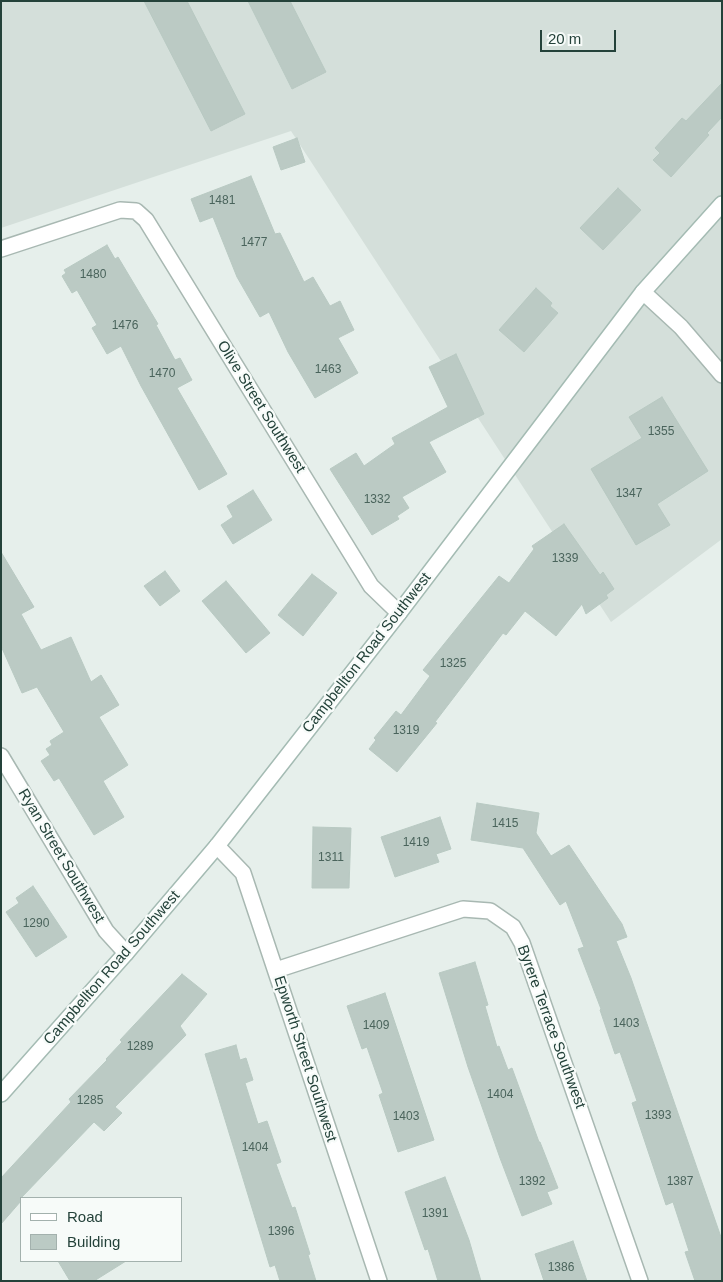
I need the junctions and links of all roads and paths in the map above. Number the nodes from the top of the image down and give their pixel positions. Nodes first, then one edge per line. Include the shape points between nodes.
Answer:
1 (722, 204) edge
2 (1, 249) edge
3 (643, 292) junction
4 (722, 375) edge
5 (399, 613) junction
6 (1, 756) edge
7 (217, 846) junction
8 (126, 953) junction
9 (276, 970) junction
10 (1, 1094) edge
11 (379, 1281) edge
12 (640, 1281) edge

1 - 3 street, Campbellton Road Southwest
2 - 5 street, Olive Street Southwest via 120,210 136,210 146,220 371,586
3 - 4 street via 681,327
3 - 5 street, Campbellton Road Southwest
5 - 7 street, Campbellton Road Southwest
6 - 8 street, Ryan Street Southwest via 106,931
7 - 8 street, Campbellton Road Southwest
7 - 9 street, Epworth Street Southwest via 243,874
8 - 10 street, Campbellton Road Southwest
9 - 11 street, Epworth Street Southwest
9 - 12 street, Byrere Terrace Southwest via 463,909 490,911 513,927 522,943

